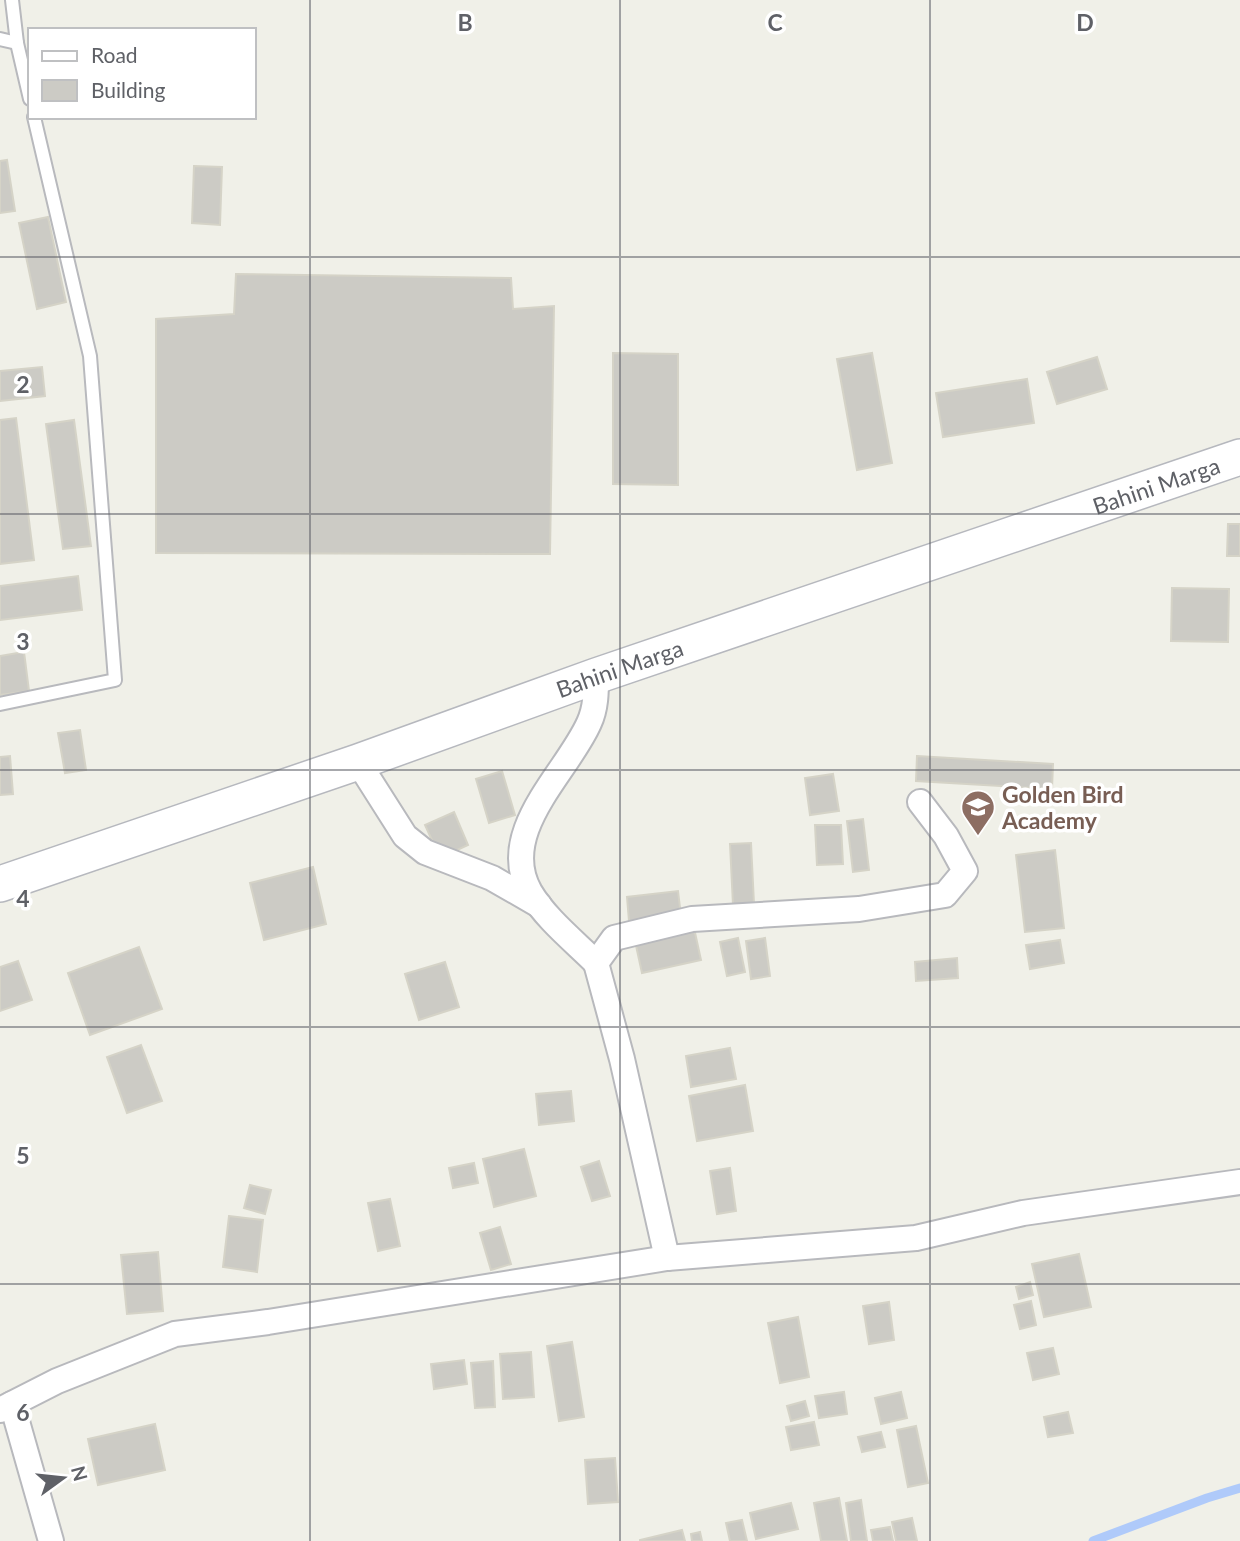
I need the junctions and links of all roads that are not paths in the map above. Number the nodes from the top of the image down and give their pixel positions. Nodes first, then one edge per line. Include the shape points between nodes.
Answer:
1 (12, 0) edge
2 (0, 39) edge
3 (17, 43) junction
4 (28, 90) edge
5 (34, 119) edge
6 (1240, 457) edge
7 (596, 676) junction
8 (0, 704) edge
9 (358, 762) junction
10 (920, 802) dead end
11 (0, 884) edge
12 (539, 905) junction
13 (596, 963) junction
14 (1240, 1182) edge
15 (667, 1258) junction
16 (6, 1407) edge
17 (51, 1541) edge

1 - 3 lane
2 - 3 lane
3 - 4 lane
5 - 8 lane via 90,356 115,680
6 - 7 street, Bahini Marga
7 - 9 street, Bahini Marga
7 - 12 street via 590,723 527,826 521,854 524,878
9 - 11 street, Bahini Marga
9 - 12 street via 405,836 425,852 492,878
10 - 13 street via 965,871 945,895 859,909 692,919 614,938
12 - 13 street
13 - 15 street
14 - 15 street via 1023,1213 916,1238
15 - 16 street via 175,1334 57,1381
16 - 17 street

